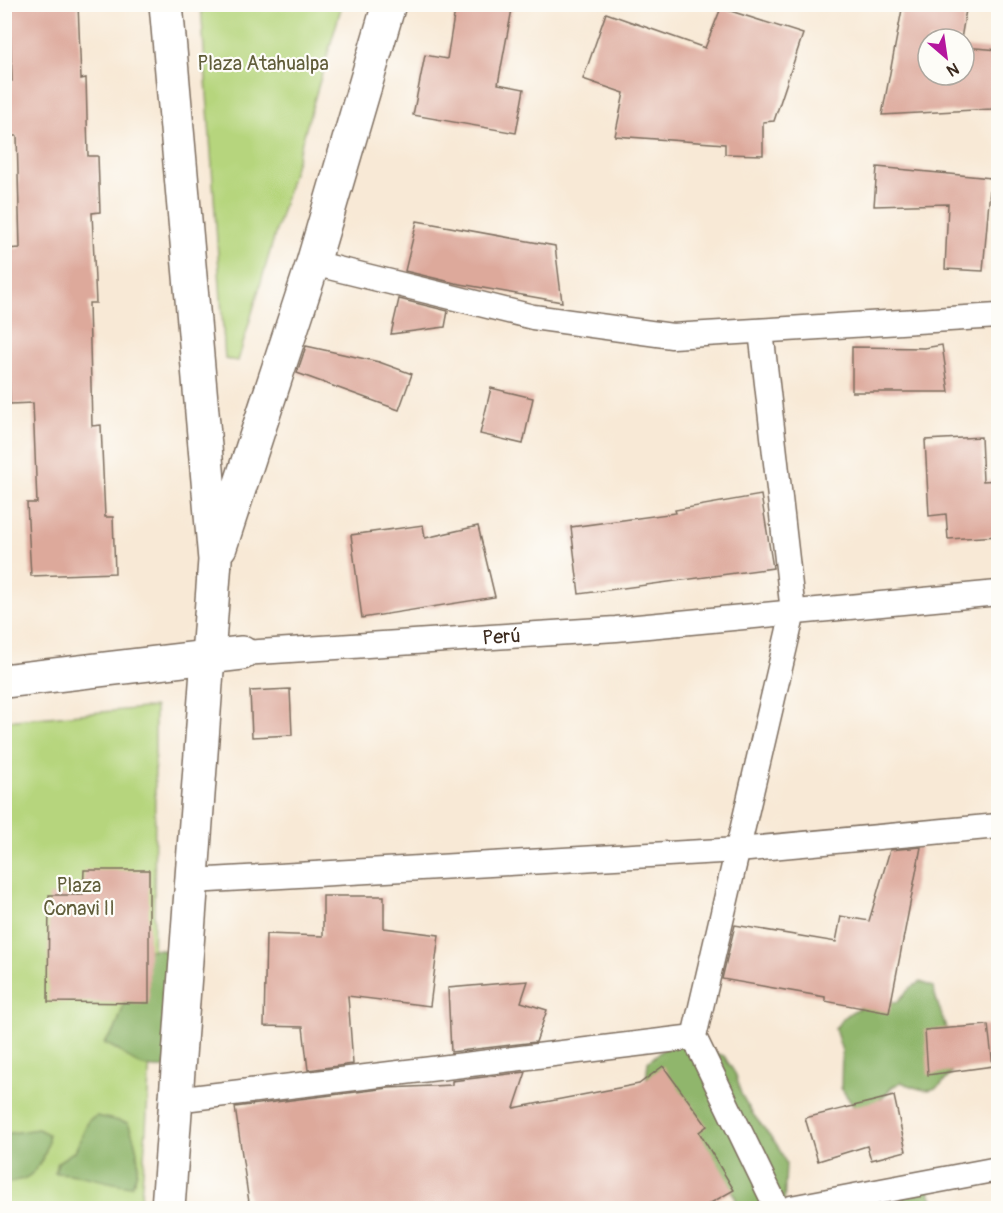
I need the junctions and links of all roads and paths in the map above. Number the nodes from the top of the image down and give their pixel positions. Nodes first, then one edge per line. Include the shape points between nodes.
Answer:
1 (166, 4) edge
2 (389, 4) edge
3 (313, 263) junction
4 (999, 316) edge
5 (761, 331) junction
6 (215, 560) junction
7 (999, 593) edge
8 (793, 612) junction
9 (242, 653) joint
10 (209, 657) junction
11 (4, 681) edge
12 (999, 826) edge
13 (738, 850) junction
14 (192, 881) junction
15 (694, 1037) junction
16 (175, 1100) junction
17 (999, 1169) edge
18 (168, 1209) edge
19 (777, 1209) edge
20 (791, 1209) edge

1 - 6 street
2 - 3 street
3 - 5 lane via 533,317 672,336
3 - 6 street
4 - 5 lane
5 - 8 lane
6 - 10 street
7 - 8 lane, Perú
8 - 9 lane, Perú via 616,629
8 - 13 lane
9 - 10 street, Perú
10 - 11 street, Perú
10 - 14 street
12 - 13 lane
13 - 14 lane
13 - 15 lane
14 - 16 street
15 - 16 lane
15 - 19 lane
16 - 18 street
17 - 20 lane

